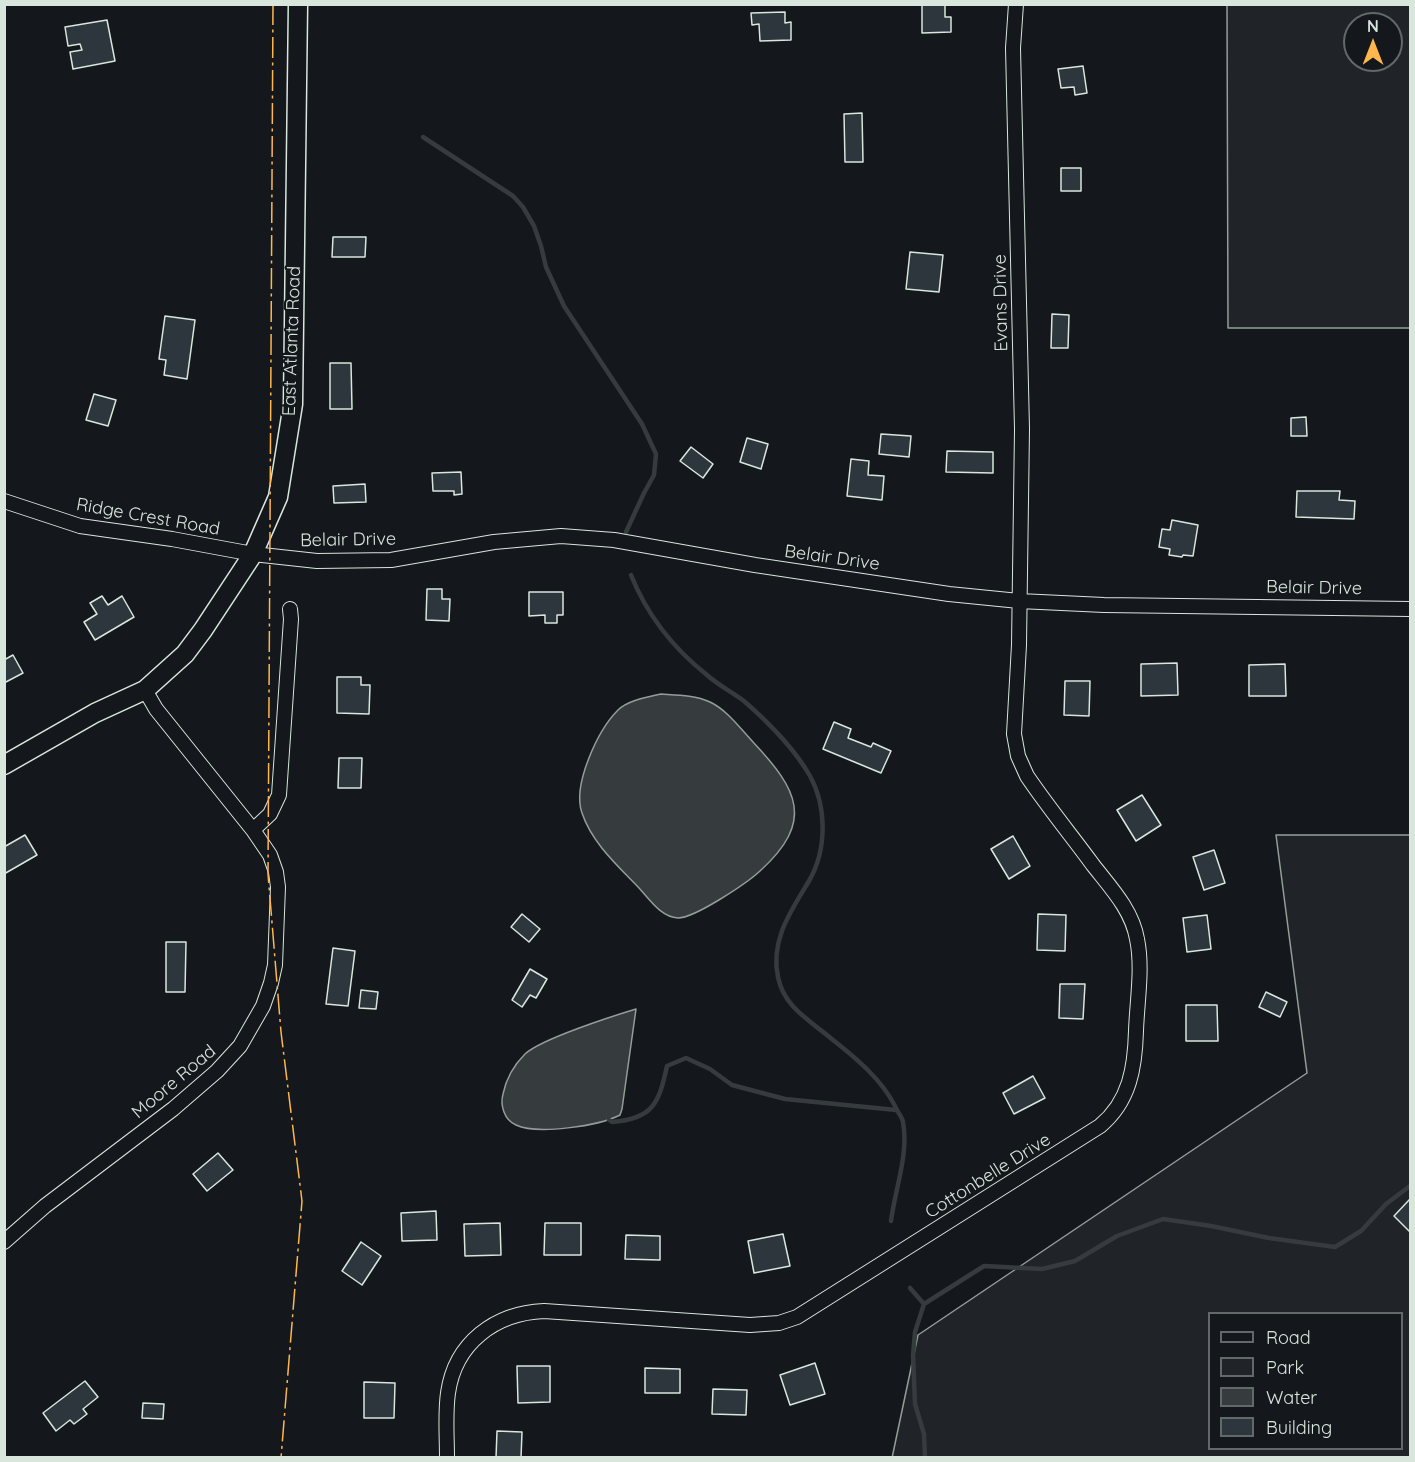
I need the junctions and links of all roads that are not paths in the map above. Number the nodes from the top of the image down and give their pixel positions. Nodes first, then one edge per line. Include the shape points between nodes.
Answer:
1 (298, 4) edge
2 (1016, 4) edge
3 (4, 501) edge
4 (253, 554) junction
5 (1019, 601) junction
6 (290, 609) dead end
7 (1410, 609) edge
8 (145, 690) junction
9 (4, 765) edge
10 (253, 830) junction
11 (4, 1242) edge
12 (447, 1458) edge

1 - 4 street, East Atlanta Road via 293,404 278,497
2 - 5 street, Evans Drive via 1013,48 1022,429
3 - 4 street, Ridge Crest Road via 80,526
4 - 5 street, Belair Drive via 317,561 391,560 494,542 561,536 614,540 767,567
4 - 8 street, East Atlanta Road via 185,654
5 - 7 street, Belair Drive
5 - 12 street, Cottonbelle Drive via 1014,734 1018,756 1030,780 1122,902 1137,939 1134,1068 1119,1105 1100,1126 787,1321 750,1325 544,1311 519,1313 497,1322 468,1344 451,1379
6 - 10 street via 279,795 270,814
8 - 9 street, East Atlanta Road via 95,713
8 - 10 street, Moore Road
10 - 11 street, Moore Road via 276,872 278,912 274,971 263,1006 250,1028 232,1057 200,1087

